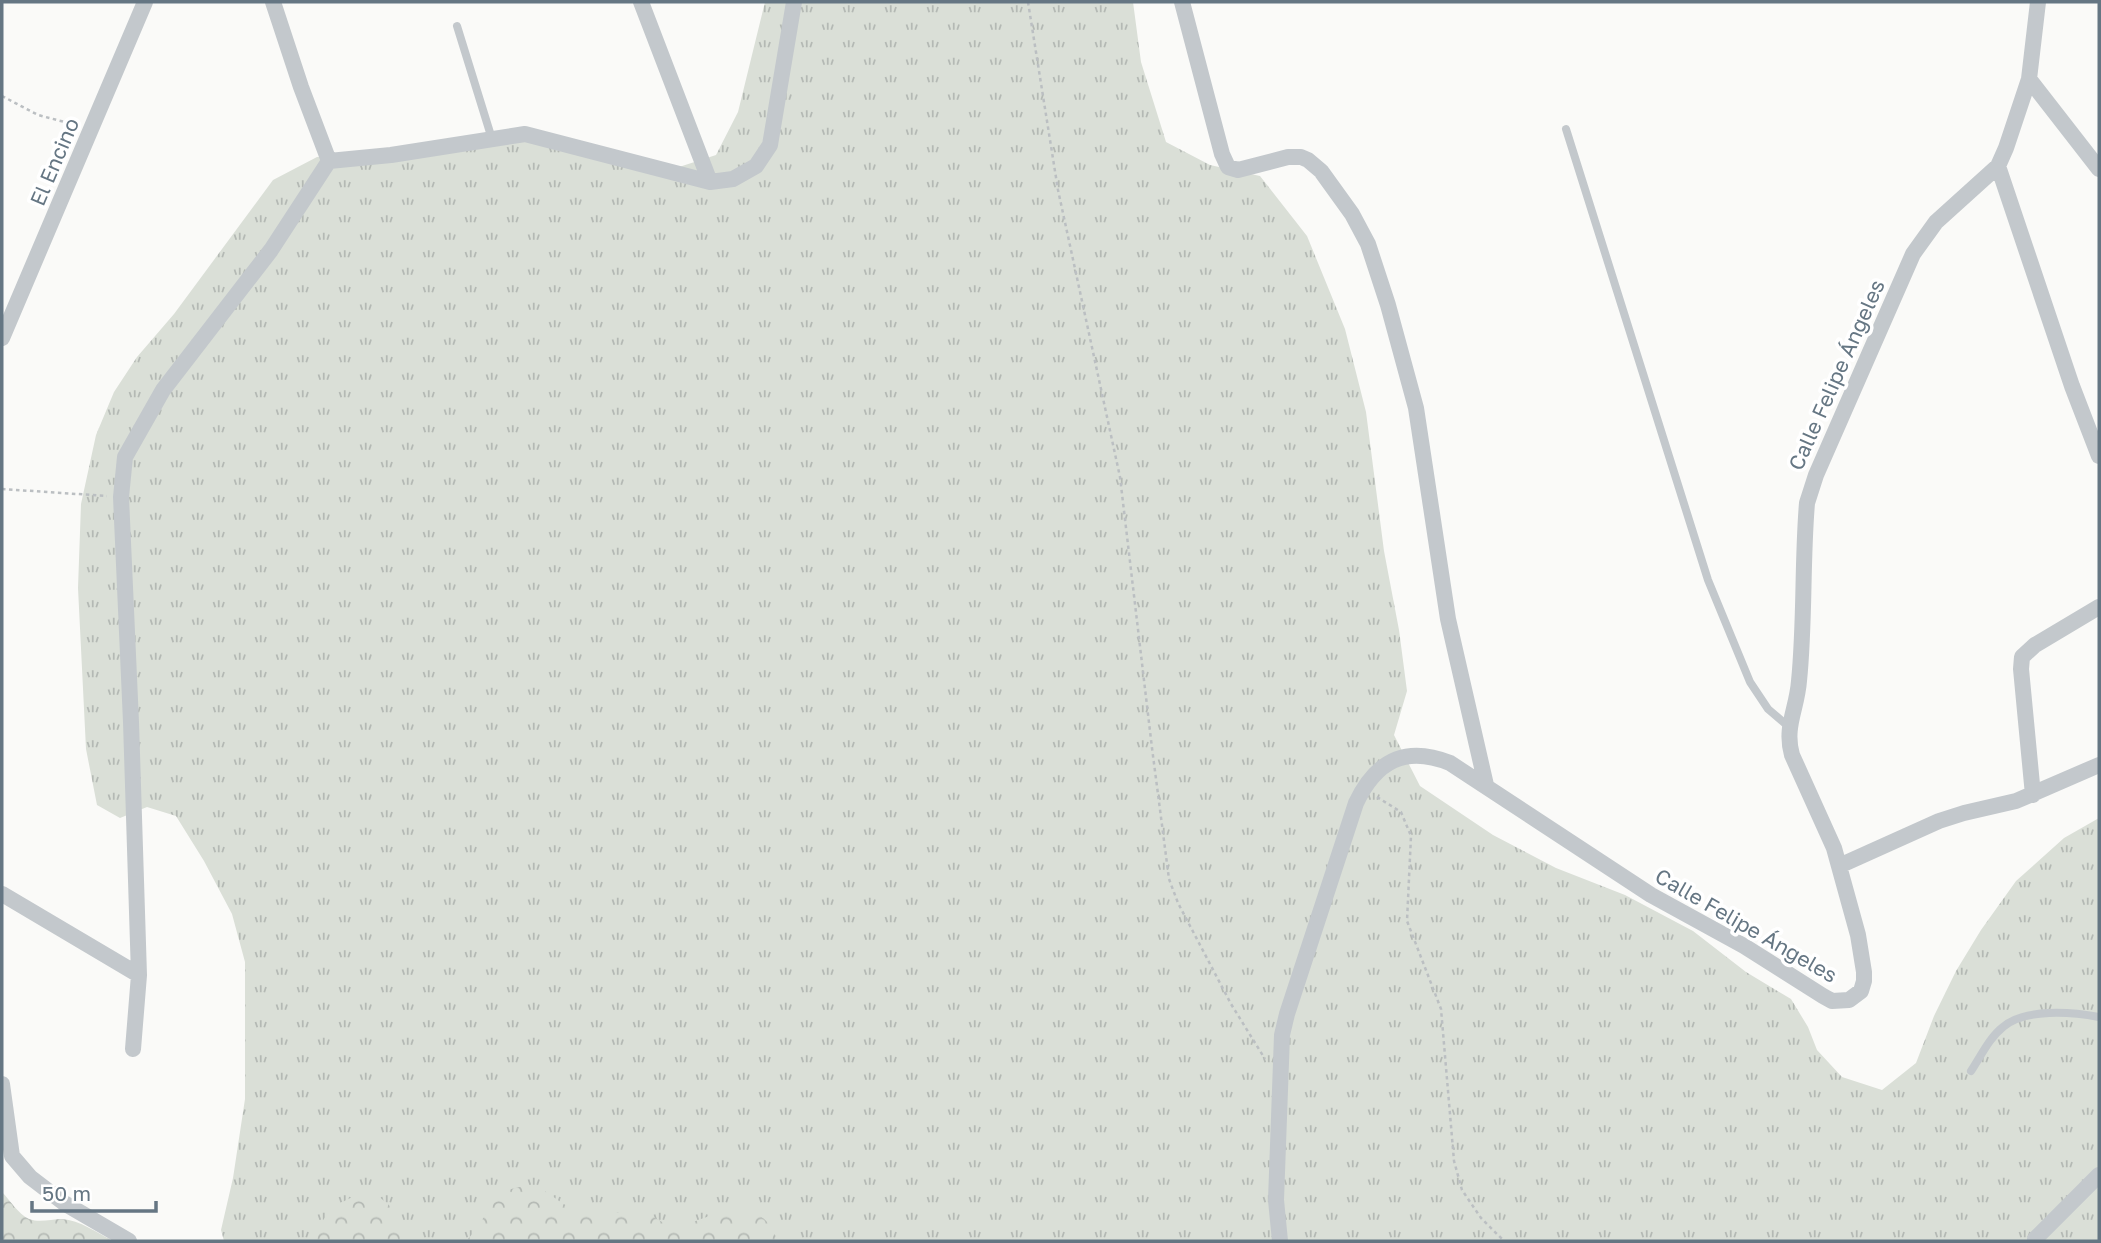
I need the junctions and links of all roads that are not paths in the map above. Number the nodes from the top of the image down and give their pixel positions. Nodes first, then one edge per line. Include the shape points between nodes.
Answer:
1 (145, 2) edge
2 (273, 2) edge
3 (641, 2) edge
4 (794, 2) edge
5 (1182, 2) edge
6 (2038, 2) edge
7 (457, 26) dead end
8 (2029, 79) junction
9 (1566, 130) dead end
10 (492, 139) junction
11 (329, 161) junction
12 (1998, 166) junction
13 (2099, 169) edge
14 (710, 182) junction
15 (21, 293) junction
16 (2, 299) edge
17 (2, 338) edge
18 (2099, 456) edge
19 (2099, 607) edge
20 (1789, 727) junction
21 (2099, 765) edge
22 (1486, 785) junction
23 (2033, 795) junction
24 (1839, 866) junction
25 (2, 894) edge
26 (139, 975) junction
27 (2099, 1017) edge
28 (133, 1049) dead end
29 (1971, 1071) dead end
30 (2, 1084) edge
31 (2099, 1175) edge
32 (2033, 1240) edge
33 (129, 1241) edge
34 (1280, 1241) edge

1 - 15 street, El Encino
2 - 11 street
3 - 14 street
4 - 14 street via 770,145 756,166 733,179
5 - 22 street via 1228,167 1243,170 1294,156 1308,160 1352,214 1368,244 1416,408 1448,620
6 - 8 street, Calle Felipe Ángeles
7 - 10 lane
8 - 12 street, Calle Felipe Ángeles
8 - 13 street
9 - 20 lane via 1708,580 1750,682 1768,709
10 - 11 street
10 - 14 street via 526,134
11 - 26 street via 271,250 163,390 125,457 121,497
12 - 18 street
12 - 20 street, Calle Felipe Ángeles via 1936,222 1913,254 1815,475 1805,523 1799,683
15 - 16 street
15 - 17 street, El Encino
19 - 23 street via 2022,657
20 - 24 street, Calle Felipe Ángeles via 1792,755
21 - 23 street
22 - 24 street, Calle Felipe Ángeles via 1641,889 1823,996 1841,1002 1861,991 1864,972
22 - 34 street, Calle Felipe Ángeles via 1436,757 1411,755 1382,766 1356,803 1282,1035 1276,1200
23 - 24 street via 1940,821
25 - 26 street
26 - 28 street
27 - 29 lane via 2035,1014 2012,1020 1992,1038
30 - 33 street via 12,1156 30,1177 64,1203
31 - 32 street

